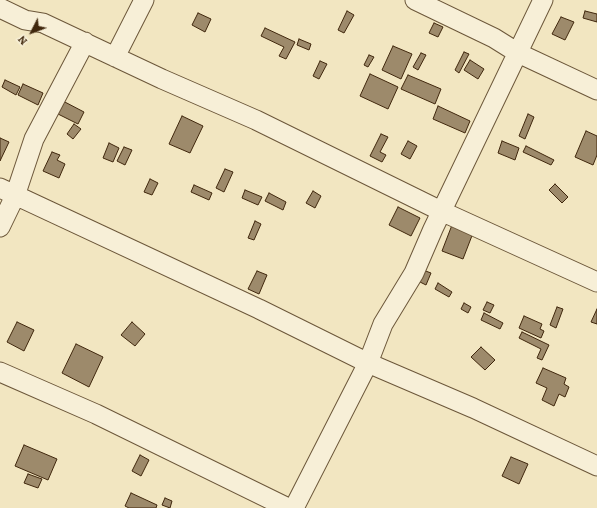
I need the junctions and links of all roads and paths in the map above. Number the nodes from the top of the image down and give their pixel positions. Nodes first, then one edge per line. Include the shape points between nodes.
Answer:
1 (144, 0) edge
2 (415, 0) edge
3 (543, 0) edge
4 (0, 8) edge
5 (85, 42) junction
6 (518, 53) junction
7 (115, 57) junction
8 (597, 90) edge
9 (8, 192) edge
10 (441, 211) junction
11 (0, 227) edge
12 (597, 282) edge
13 (368, 363) junction
14 (0, 372) edge
15 (597, 466) edge
16 (288, 508) edge
17 (294, 508) edge

1 - 7 street
2 - 6 street via 494,38
3 - 6 street
4 - 5 street via 25,20 43,23
5 - 7 street
5 - 9 street
6 - 8 street
6 - 10 street
7 - 10 street via 256,120
9 - 11 street
9 - 13 street
10 - 12 street
10 - 13 street via 414,273 382,324
13 - 15 street
13 - 17 street
14 - 16 street via 96,414

